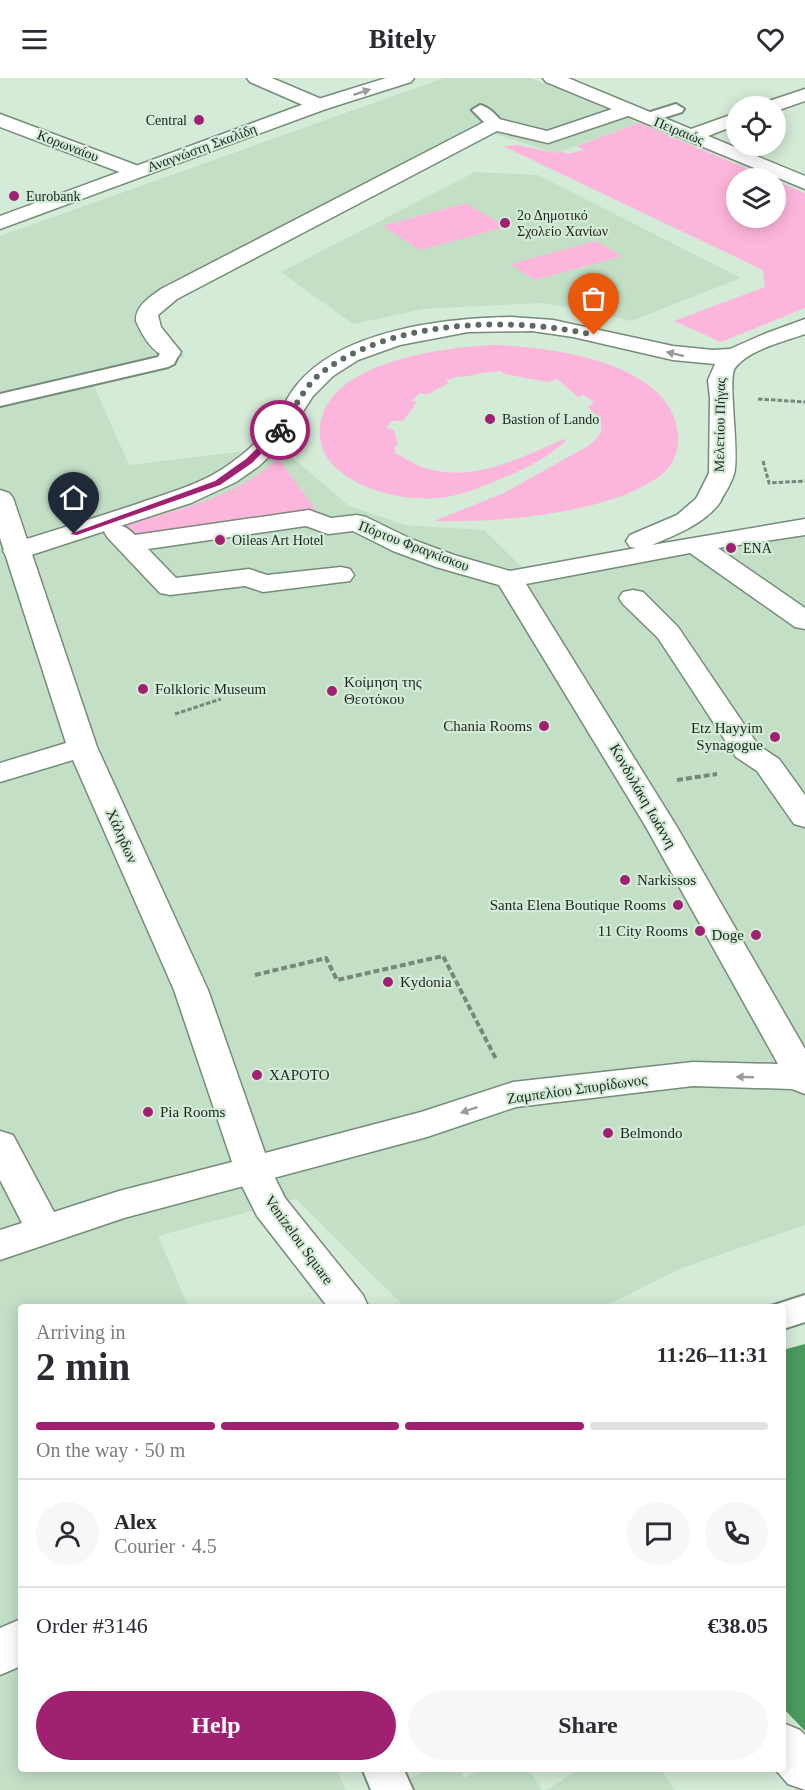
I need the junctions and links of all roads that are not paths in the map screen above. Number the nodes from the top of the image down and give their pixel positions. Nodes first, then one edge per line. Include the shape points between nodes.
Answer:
1 (256, 78) edge
2 (405, 78) edge
3 (552, 78) edge
4 (805, 95) edge
5 (786, 102) edge
6 (319, 105) junction
7 (676, 109) dead end
8 (627, 110) junction
9 (647, 118) junction
10 (0, 120) edge
11 (726, 123) edge
12 (692, 135) junction
13 (137, 172) junction
14 (805, 183) edge
15 (0, 223) edge
16 (805, 326) edge
17 (170, 352) joint
18 (733, 356) junction
19 (0, 400) edge
20 (0, 498) edge
21 (108, 522) junction
22 (803, 530) edge
23 (128, 544) junction
24 (695, 544) junction
25 (8, 555) edge
26 (562, 571) junction
27 (341, 575) dead end
28 (509, 579) junction
29 (633, 598) dead end
30 (805, 621) edge
31 (82, 747) junction
32 (0, 773) edge
33 (805, 817) edge
34 (804, 1079) edge
35 (0, 1144) edge
36 (253, 1170) junction
37 (45, 1231) junction
38 (0, 1245) edge
39 (347, 1304) edge
40 (805, 1308) edge
41 (786, 1315) edge
42 (18, 1641) edge
43 (0, 1655) edge
44 (786, 1748) edge
45 (805, 1768) edge
46 (384, 1772) edge
47 (392, 1790) edge

1 - 6 street
6 -> 2 street, Αναγνώστη Σκαλίδη
3 - 8 street, Πειραιώς
4 - 5 street
6 - 13 street, Αναγνώστη Σκαλίδη
7 - 9 lane
8 - 9 street, Πειραιώς
8 - 17 street via 548,136 488,117 150,306 146,323
9 - 12 street, Πειραιώς
10 - 13 street, Κορωναίου
11 - 12 street
12 - 14 street, Πειραιώς
13 - 15 street, Αναγνώστη Σκαλίδη
16 - 18 street, Μελετίου Πήγας
17 - 19 lane via 162,363
18 -> 21 street via 685,357 538,326 470,326 406,336 358,352 320,375 272,439 225,478
18 - 26 street, Μελετίου Πήγας via 720,375 722,473 708,501 693,516 662,532
20 - 25 street, Χάληδων
21 - 23 street
21 - 25 street
22 - 24 street, Πόρτου Φραγκίσκου
23 - 27 street via 170,587 249,578 263,584
23 - 28 street, Πόρτου Φραγκίσκου via 309,518 328,526 357,523 434,557
24 - 26 street, Πόρτου Φραγκίσκου
24 - 30 street
25 - 31 street, Χάληδων
26 - 28 street, Πόρτου Φραγκίσκου
28 - 34 street, Κονδυλάκη Ιωάννη via 638,787
29 - 33 street via 668,633 747,751 768,765
31 - 32 street
31 - 36 street, Χάληδων via 191,990
34 -> 36 street, Ζαμπελίου Σπυρίδωνος via 693,1074 513,1095 427,1124
35 - 37 street
36 - 37 street, Ζαμπελίου Σπυρίδωνος via 119,1205
36 - 39 street, Venizelou Square via 270,1206
37 - 38 street, Ζαμπελίου Σπυρίδωνος
40 - 41 lane
42 - 43 street
44 - 45 street
46 - 47 lane

